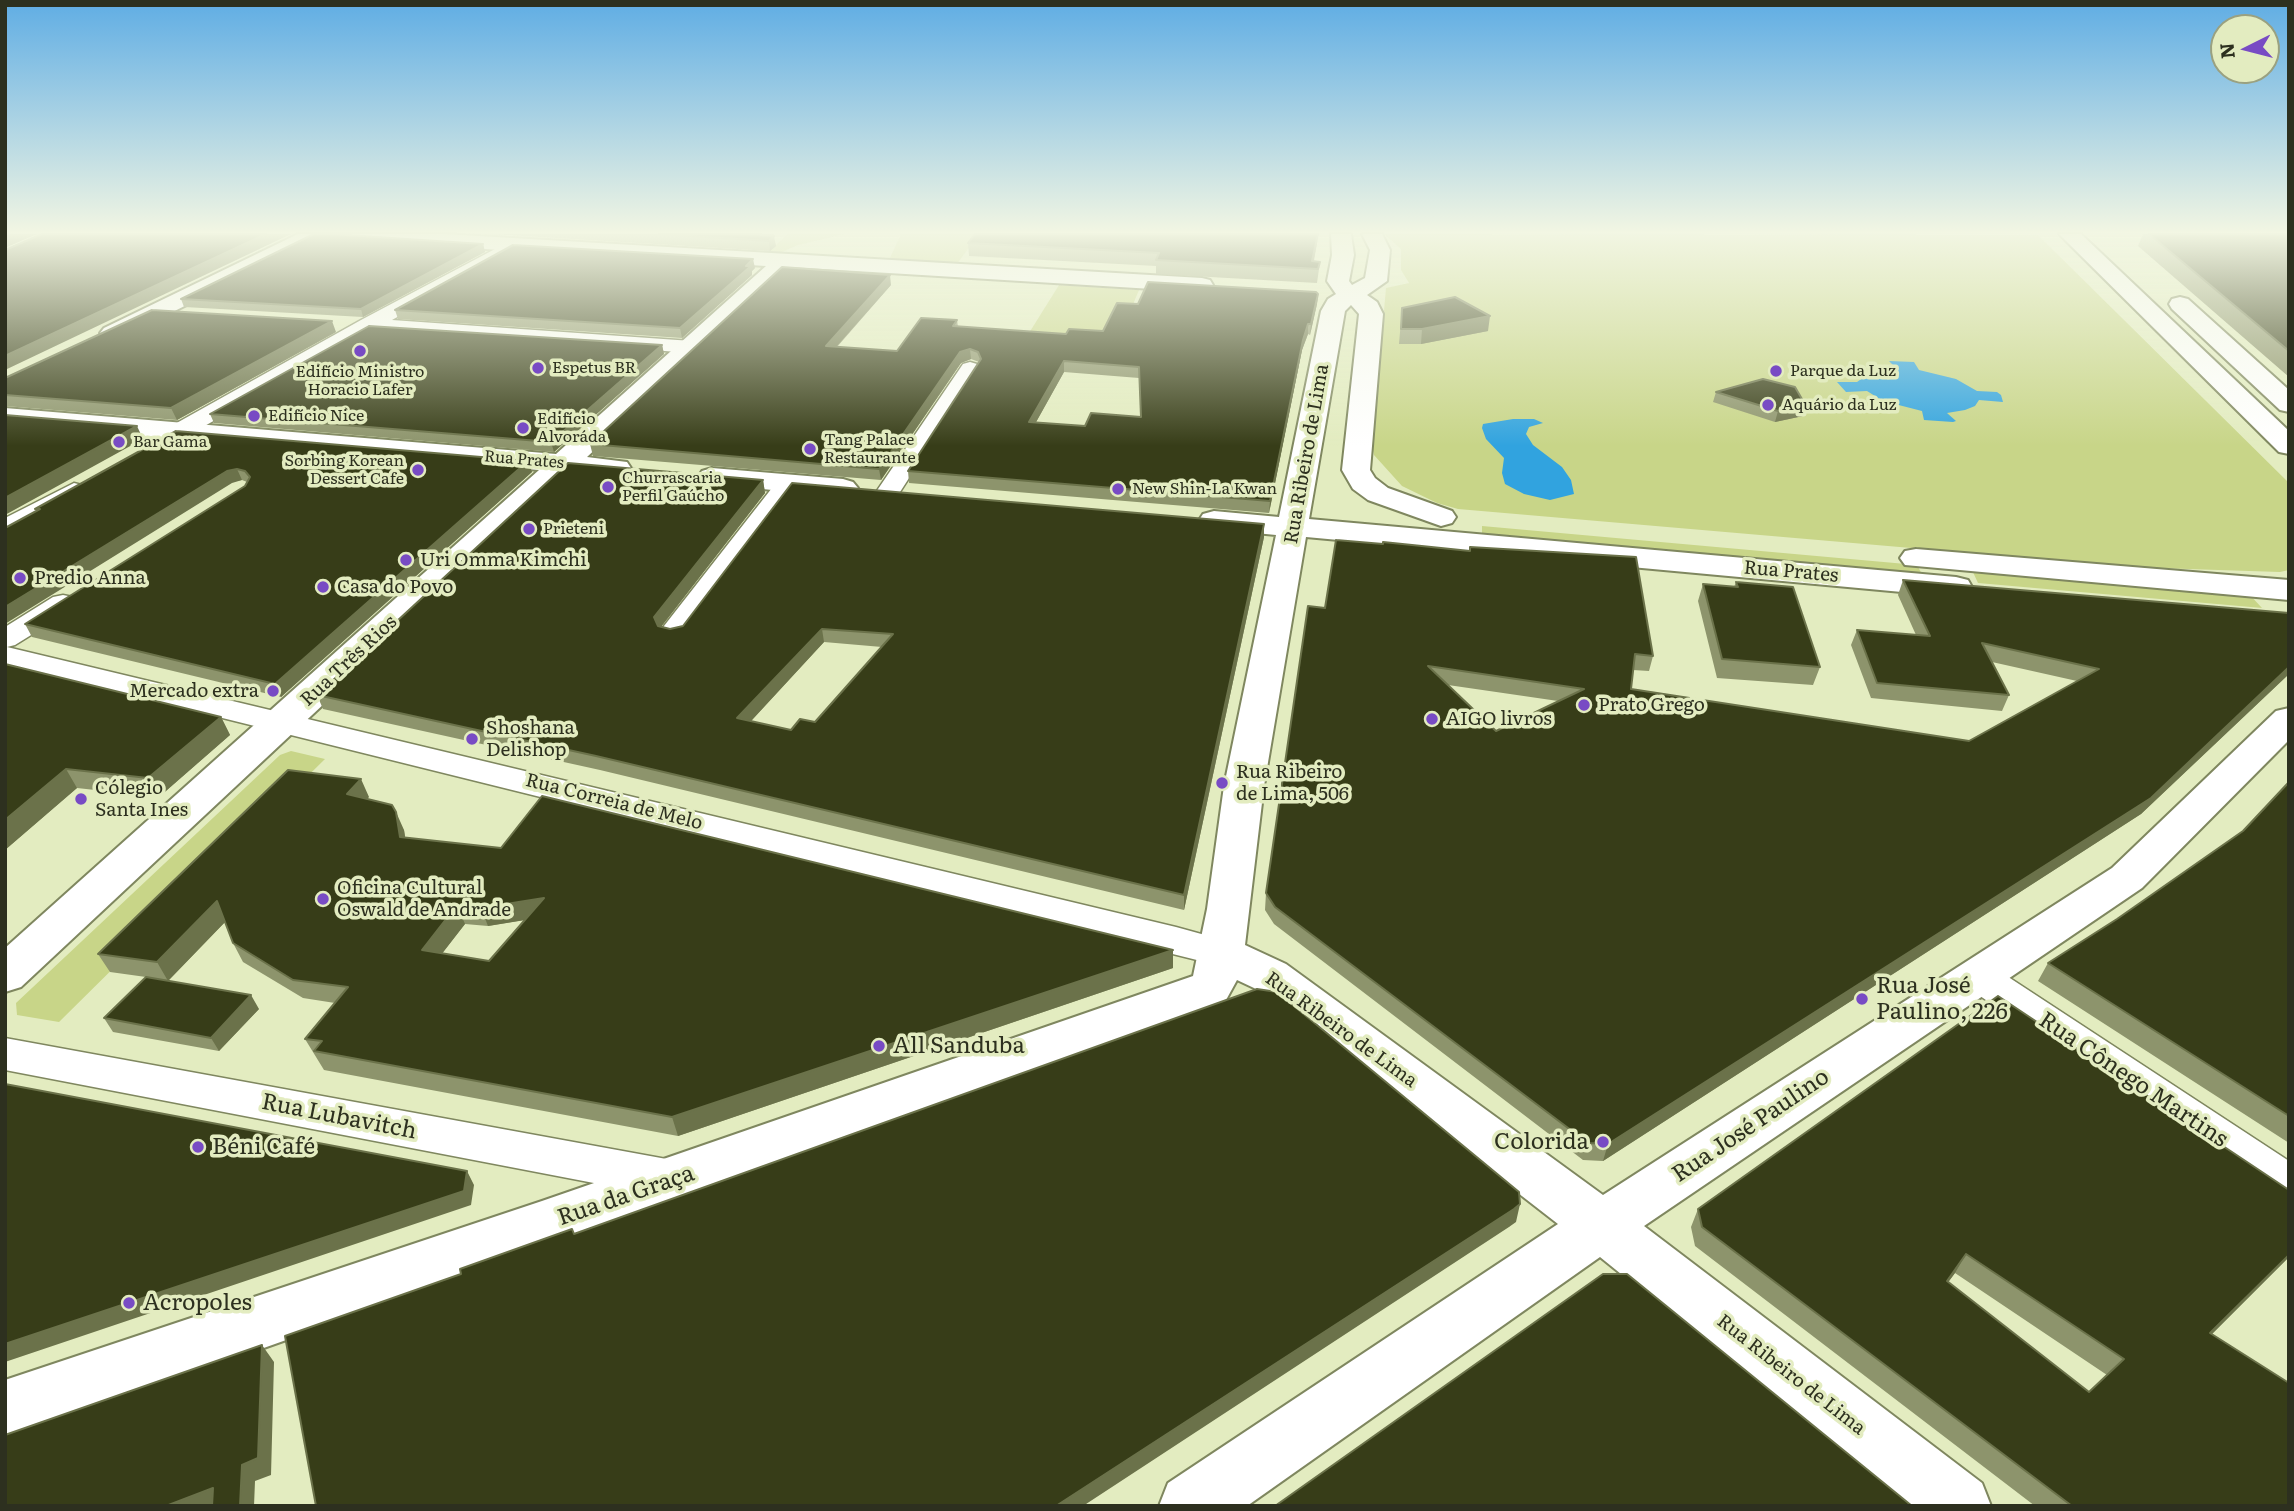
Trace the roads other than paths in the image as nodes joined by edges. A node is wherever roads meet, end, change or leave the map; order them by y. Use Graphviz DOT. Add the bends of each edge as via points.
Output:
graph roads {
  1 [pos="170,305"];
  2 [pos="405,305"];
  3 [pos="736,305"];
  4 [pos="1335,305"];
  5 [pos="1363,305"];
  6 [pos="2143,305"];
  7 [pos="2180,305"];
  8 [pos="155,312"];
  9 [pos="199,314"];
  10 [pos="335,322"];
  11 [pos="370,324"];
  12 [pos="93,341"];
  13 [pos="691,346"];
  14 [pos="970,368"];
  15 [pos="2225,383"];
  16 [pos="2269,385"];
  17 [pos="2289,404"];
  18 [pos="5,416"];
  19 [pos="180,430"];
  20 [pos="2289,446"];
  21 [pos="133,457"];
  22 [pos="564,464"];
  23 [pos="638,470"];
  24 [pos="679,474"];
  25 [pos="87,483"];
  26 [pos="787,484"];
  27 [pos="901,493"];
  28 [pos="1441,517"];
  29 [pos="1184,518"];
  30 [pos="1294,527"];
  31 [pos="5,528"];
  32 [pos="1950,574"];
  33 [pos="88,587"];
  34 [pos="2289,590"];
  35 [pos="2289,617"];
  36 [pos="674,632"];
  37 [pos="5,639"];
  38 [pos="5,655"];
  39 [pos="2289,719"];
  40 [pos="284,721"];
  41 [pos="1221,953"];
  42 [pos="5,975"];
  43 [pos="1977,975"];
  44 [pos="5,1054"];
  45 [pos="673,1180"];
  46 [pos="2289,1184"];
  47 [pos="1600,1226"];
  48 [pos="5,1410"];
  49 [pos="1191,1506"];
  50 [pos="1959,1506"];
  1 -- 8 [label="street"];
  2 -- 11 [label="street"];
  3 -- 13 [label="street, Rua Três Rios"];
  4 -- 30 [label="street, Rua Ribeiro de Lima"];
  5 -- 28 [label="street" via="1371,314 1356,470 1363,483 1378,494"];
  6 -- 15 [label="street"];
  7 -- 16 [label="street"];
  8 -- 9 [label="street"];
  8 -- 12 [label="street"];
  10 -- 11 [label="street"];
  11 -- 13 [label="street"];
  11 -- 19 [label="street"];
  13 -- 22 [label="street, Rua Três Rios"];
  14 -- 27 [label="street"];
  15 -- 16 [label="street"];
  15 -- 20 [label="street"];
  16 -- 17 [label="street"];
  18 -- 19 [label="street, Rua Prates"];
  19 -- 21 [label="street"];
  19 -- 22 [label="street, Rua Prates"];
  22 -- 23 [label="street, Rua Prates"];
  22 -- 40 [label="street, Rua Três Rios"];
  24 -- 26 [label="street"];
  25 -- 31 [label="street"];
  26 -- 27 [label="street"];
  26 -- 36 [label="street"];
  28 -- 30 [label="street, Rua Prates" via="1333,519"];
  28 -- 32 [label="street, Rua Prates"];
  29 -- 30 [label="street, Rua Prates"];
  30 -- 32 [label="street, Rua Prates"];
  30 -- 41 [label="street, Rua Ribeiro de Lima" via="1244,786"];
  32 -- 34 [label="street, Rua Prates"];
  32 -- 35 [label="street, Rua Prates"];
  33 -- 37 [label="street"];
  38 -- 40 [label="street, Rua Correia de Melo"];
  39 -- 43 [label="street, Rua José Paulino" via="2127,878"];
  40 -- 41 [label="street, Rua Correia de Melo"];
  40 -- 42 [label="street, Rua Três Rios"];
  41 -- 45 [label="street, Rua da Graça" via="1213,985 1204,992"];
  41 -- 47 [label="street, Rua Ribeiro de Lima" via="1270,976"];
  43 -- 46 [label="street, Rua Cônego Martins"];
  43 -- 47 [label="street, Rua José Paulino"];
  44 -- 45 [label="street, Rua Lubavitch"];
  45 -- 48 [label="street, Rua da Graça"];
  47 -- 49 [label="street, Rua José Paulino"];
  47 -- 50 [label="street, Rua Ribeiro de Lima"];
}
